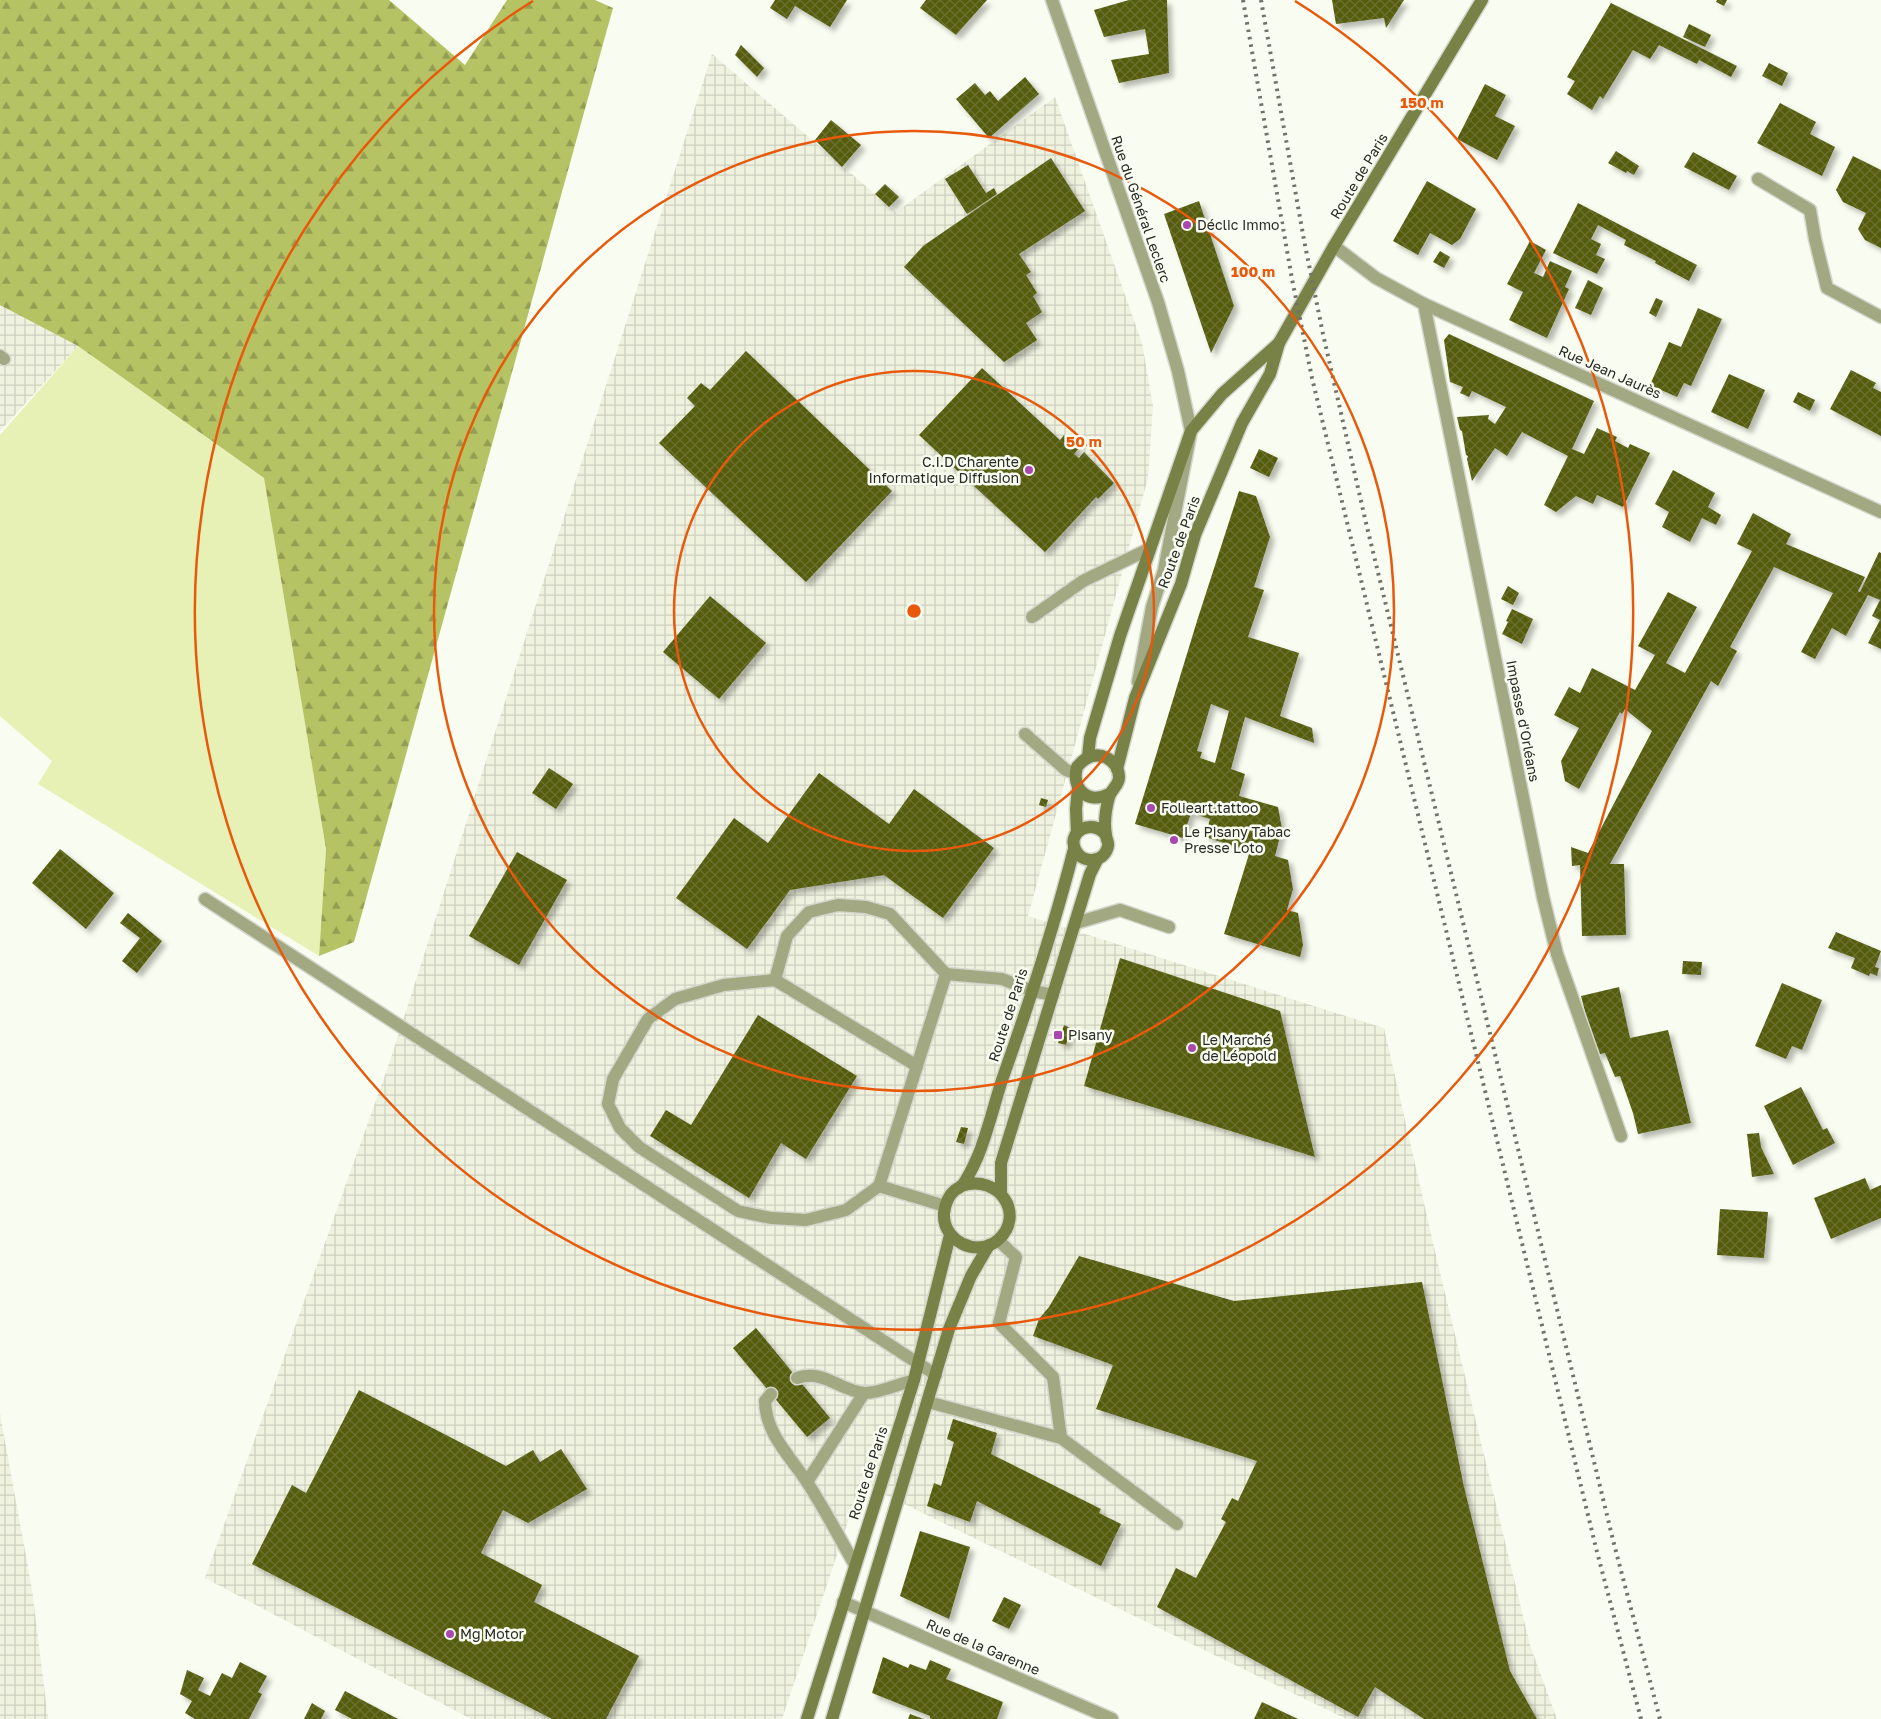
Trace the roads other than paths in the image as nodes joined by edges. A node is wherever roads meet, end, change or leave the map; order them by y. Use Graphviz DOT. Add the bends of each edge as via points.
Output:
graph roads {
  1 [pos="1052,0"];
  2 [pos="1482,0"];
  3 [pos="1758,179"];
  4 [pos="1334,246"];
  5 [pos="1424,304"];
  6 [pos="1881,317"];
  7 [pos="1279,343"];
  8 [pos="1191,430"];
  9 [pos="1881,512"];
  10 [pos="1149,549"];
  11 [pos="1032,616"];
  12 [pos="1135,698"];
  13 [pos="1025,734"];
  14 [pos="1088,757"];
  15 [pos="1117,769"];
  16 [pos="1075,774"];
  17 [pos="1078,788"];
  18 [pos="1109,794"];
  19 [pos="1077,833"];
  20 [pos="1106,835"];
  21 [pos="1074,849"];
  22 [pos="1097,860"];
  23 [pos="205,899"];
  24 [pos="1076,923"];
  25 [pos="1169,926"];
  26 [pos="946,974"];
  27 [pos="775,980"];
  28 [pos="1033,991"];
  29 [pos="1053,995"];
  30 [pos="917,1066"];
  31 [pos="1621,1136"];
  32 [pos="879,1186"];
  33 [pos="961,1186"];
  34 [pos="1001,1193"];
  35 [pos="945,1206"];
  36 [pos="950,1235"];
  37 [pos="993,1242"];
  38 [pos="918,1363"];
  39 [pos="936,1375"];
  40 [pos="797,1378"];
  41 [pos="914,1380"];
  42 [pos="864,1392"];
  43 [pos="771,1394"];
  44 [pos="928,1402"];
  45 [pos="1061,1438"];
  46 [pos="807,1482"];
  47 [pos="1177,1524"];
  48 [pos="855,1565"];
  49 [pos="843,1602"];
  50 [pos="864,1613"];
  51 [pos="807,1719"];
  52 [pos="832,1719"];
  53 [pos="1112,1719"];
  1 -- 8 [label="street, Rue du Général Leclerc" via="1158,302"];
  2 -- 4 [label="main road, Route de Paris"];
  3 -- 6 [label="street" via="1810,210 1827,288"];
  4 -- 5 [label="street, Rue Jean Jaurès" via="1376,278"];
  4 -- 7 [label="main road, Route de Paris"];
  5 -- 9 [label="street, Rue Jean Jaurès"];
  5 -- 31 [label="street, Impasse d'Orléans" via="1543,897 1557,954"];
  7 -- 8 [label="main road, Route de Paris" via="1222,394"];
  7 -- 12 [label="main road, Route de Paris" via="1270,374 1242,423 1195,535 1181,584"];
  8 -- 10 [label="main road, Route de Paris"];
  8 -- 12 [label="street, Route de Paris"];
  10 -- 11 [label="street" via="1083,581"];
  10 -- 14 [label="main road, Route de Paris" via="1090,738"];
  12 -- 15 [label="main road, Route de Paris"];
  13 -- 16 [label="street"];
  14 -- 15 [label="main road" via="1102,756 1114,763"];
  14 -- 16 [label="main road, Route de Paris" via="1077,767"];
  15 -- 18 [label="main road, Route de Paris" via="1118,783"];
  16 -- 17 [label="main road, Route de Paris"];
  17 -- 18 [label="main road" via="1096,798"];
  17 -- 19 [label="main road, Route de Paris"];
  18 -- 20 [label="main road, Route de Paris"];
  19 -- 20 [label="main road" via="1086,826 1092,826"];
  19 -- 21 [label="main road, Route de Paris"];
  20 -- 22 [label="main road, Route de Paris" via="1108,847"];
  21 -- 22 [label="main road" via="1081,857"];
  21 -- 28 [label="main road, Route de Paris"];
  22 -- 24 [label="main road, Route de Paris"];
  23 -- 38 [label="street"];
  24 -- 25 [label="street" via="1120,910"];
  24 -- 29 [label="main road, Route de Paris"];
  26 -- 27 [label="street" via="890,914 866,907 838,905 809,912 787,936"];
  26 -- 28 [label="street" via="1002,978"];
  26 -- 30 [label="street"];
  27 -- 30 [label="street"];
  27 -- 32 [label="street" via="724,985 683,997 648,1019 613,1080 608,1104 620,1128 639,1147 738,1211 771,1218 806,1220 846,1210"];
  28 -- 29 [label="street"];
  28 -- 33 [label="main road, Route de Paris" via="978,1157"];
  29 -- 34 [label="main road, Route de Paris" via="1001,1163"];
  30 -- 32 [label="street"];
  32 -- 35 [label="street"];
  33 -- 34 [label="main road" via="982,1183"];
  33 -- 35 [label="main road, Route de Paris"];
  34 -- 37 [label="main road, Route de Paris" via="1007,1202 1008,1222 1004,1232"];
  35 -- 36 [label="main road, Route de Paris" via="944,1216"];
  36 -- 37 [label="main road" via="968,1247"];
  36 -- 38 [label="main road, Route de Paris"];
  37 -- 39 [label="main road, Route de Paris" via="970,1276"];
  37 -- 45 [label="street" via="1016,1257 999,1323 1053,1377"];
  38 -- 39 [label="street"];
  38 -- 41 [label="main road, Route de Paris"];
  39 -- 44 [label="main road, Route de Paris"];
  40 -- 42 [label="street" via="820,1376"];
  41 -- 42 [label="street"];
  41 -- 48 [label="main road, Route de Paris"];
  42 -- 46 [label="street"];
  43 -- 46 [label="street" via="765,1401 773,1436"];
  44 -- 45 [label="street"];
  44 -- 50 [label="main road, Route de Paris"];
  45 -- 47 [label="street"];
  46 -- 48 [label="street"];
  48 -- 49 [label="main road, Route de Paris"];
  49 -- 50 [label="street, Rue de la Garenne"];
  49 -- 51 [label="main road, Route de Paris"];
  50 -- 52 [label="main road, Route de Paris"];
  50 -- 53 [label="street, Rue de la Garenne"];
}
